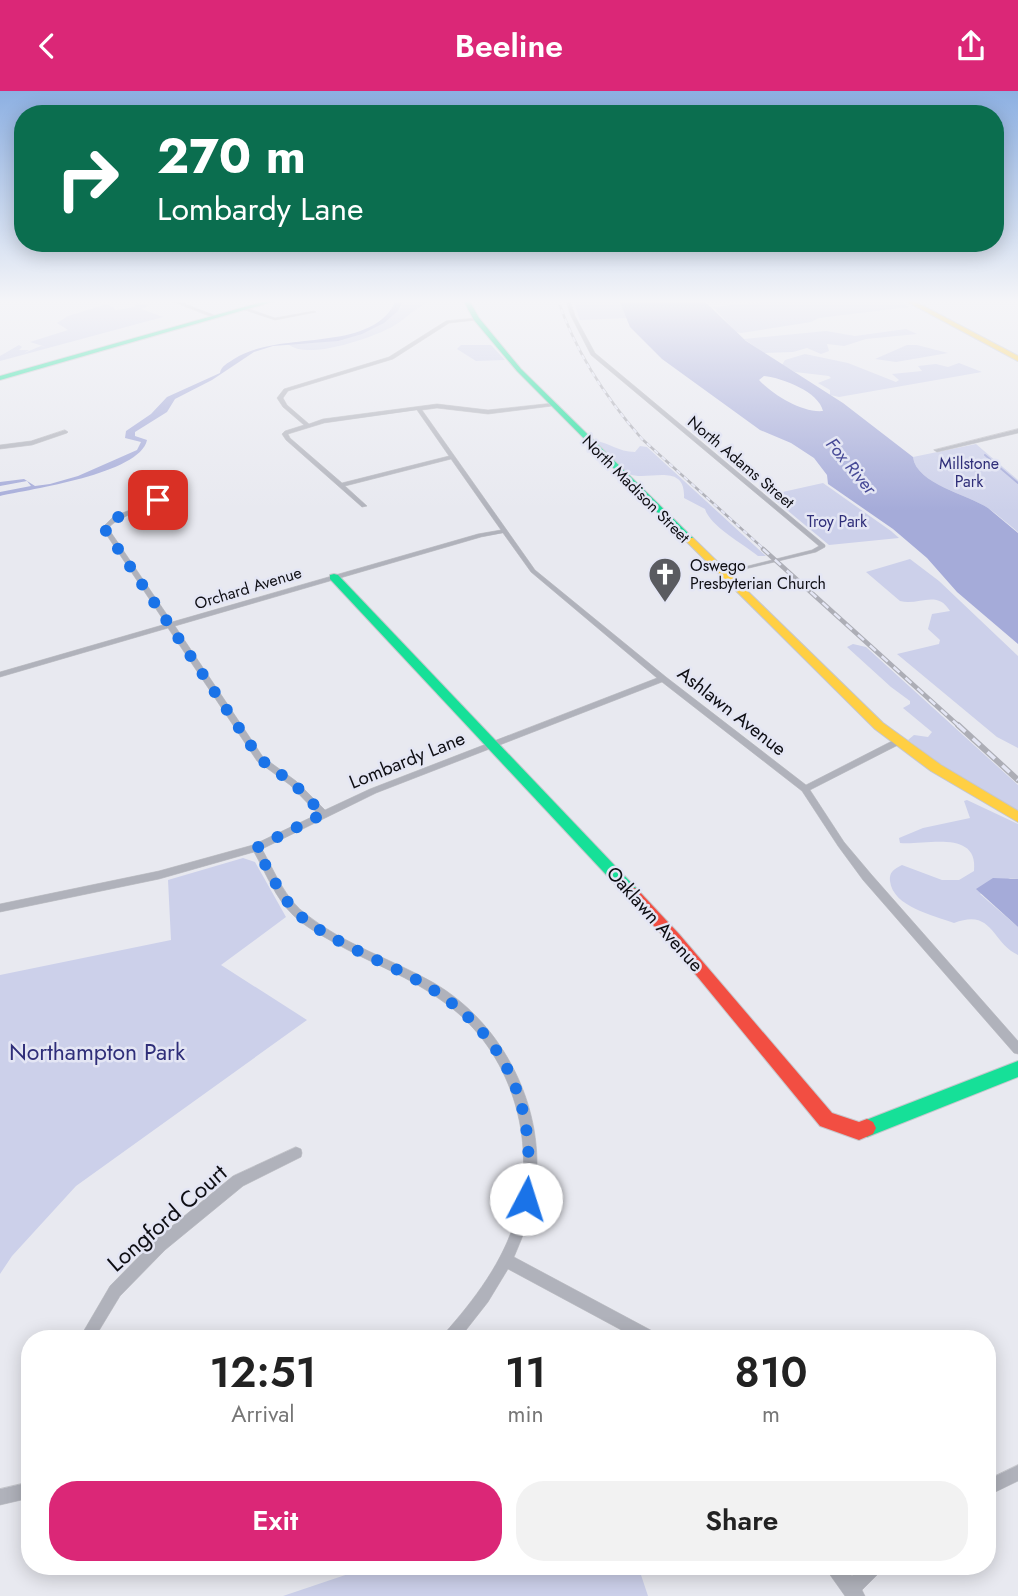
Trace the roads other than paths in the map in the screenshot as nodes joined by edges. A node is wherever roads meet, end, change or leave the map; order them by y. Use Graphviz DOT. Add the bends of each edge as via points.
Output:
graph roads {
  1 [pos="28,370"];
  2 [pos="351,370"];
  3 [pos="519,370"];
  4 [pos="614,370"];
  5 [pos="0,378"];
  6 [pos="552,404"];
  7 [pos="419,409"];
  8 [pos="307,425"];
  9 [pos="1018,431"];
  10 [pos="65,432"];
  11 [pos="0,447"];
  12 [pos="937,450"];
  13 [pos="453,457"];
  14 [pos="341,485"];
  15 [pos="158,500"];
  16 [pos="364,506"];
  17 [pos="504,531"];
  18 [pos="722,574"];
  19 [pos="334,577"];
  20 [pos="171,625"];
  21 [pos="0,675"];
  22 [pos="663,679"];
  23 [pos="897,742"];
  24 [pos="493,744"];
  25 [pos="805,789"];
  26 [pos="323,814"];
  27 [pos="1018,817"];
  28 [pos="256,848"];
  29 [pos="0,908"];
  30 [pos="1018,1049"];
  31 [pos="1018,1069"];
  32 [pos="296,1153"];
  33 [pos="505,1261"];
  34 [pos="92,1330"];
  35 [pos="458,1330"];
  36 [pos="636,1330"];
  37 [pos="1018,1473"];
  38 [pos="996,1484"];
  39 [pos="21,1492"];
  40 [pos="0,1497"];
  41 [pos="841,1575"];
  42 [pos="867,1575"];
  43 [pos="854,1593"];
  1 -- 5 [label="street"];
  2 -- 8 [label="street" via="286,390 280,398"];
  3 -- 6 [label="street, North Madison Street"];
  4 -- 18 [label="street, North Adams Street" via="823,546"];
  6 -- 7 [label="street" via="488,412"];
  6 -- 18 [label="street, North Madison Street"];
  7 -- 8 [label="street"];
  7 -- 13 [label="street, Ashlawn Avenue"];
  8 -- 14 [label="street" via="286,436"];
  9 -- 12 [label="street"];
  10 -- 11 [label="street"];
  13 -- 14 [label="street"];
  13 -- 17 [label="street, Ashlawn Avenue"];
  14 -- 16 [label="street"];
  15 -- 20 [label="street" via="104,528"];
  17 -- 19 [label="street, Orchard Avenue"];
  17 -- 22 [label="street, Ashlawn Avenue" via="548,586"];
  18 -- 23 [label="street, North Madison Street"];
  19 -- 20 [label="street, Orchard Avenue"];
  19 -- 24 [label="street, Oaklawn Avenue"];
  20 -- 21 [label="street, Orchard Avenue"];
  20 -- 26 [label="street" via="260,759 293,783"];
  22 -- 24 [label="street, Lombardy Lane"];
  22 -- 25 [label="street, Ashlawn Avenue"];
  23 -- 25 [label="street"];
  23 -- 27 [label="street, North Madison Street" via="954,782"];
  24 -- 26 [label="street, Lombardy Lane"];
  24 -- 31 [label="street, Oaklawn Avenue" via="674,938 826,1120 859,1131"];
  25 -- 30 [label="street, Ashlawn Avenue" via="867,877"];
  26 -- 28 [label="street, Lombardy Lane"];
  28 -- 29 [label="street, Lombardy Lane" via="159,875"];
  28 -- 33 [label="street" via="302,917 446,997 469,1015 503,1059 519,1092 529,1154 523,1216"];
  32 -- 34 [label="street, Longford Court" via="238,1181 160,1245 116,1291"];
  33 -- 35 [label="street" via="474,1313"];
  33 -- 36 [label="street"];
  37 -- 38 [label="street"];
  39 -- 40 [label="street"];
  41 -- 43 [label="street"];
  42 -- 43 [label="street"];
}
